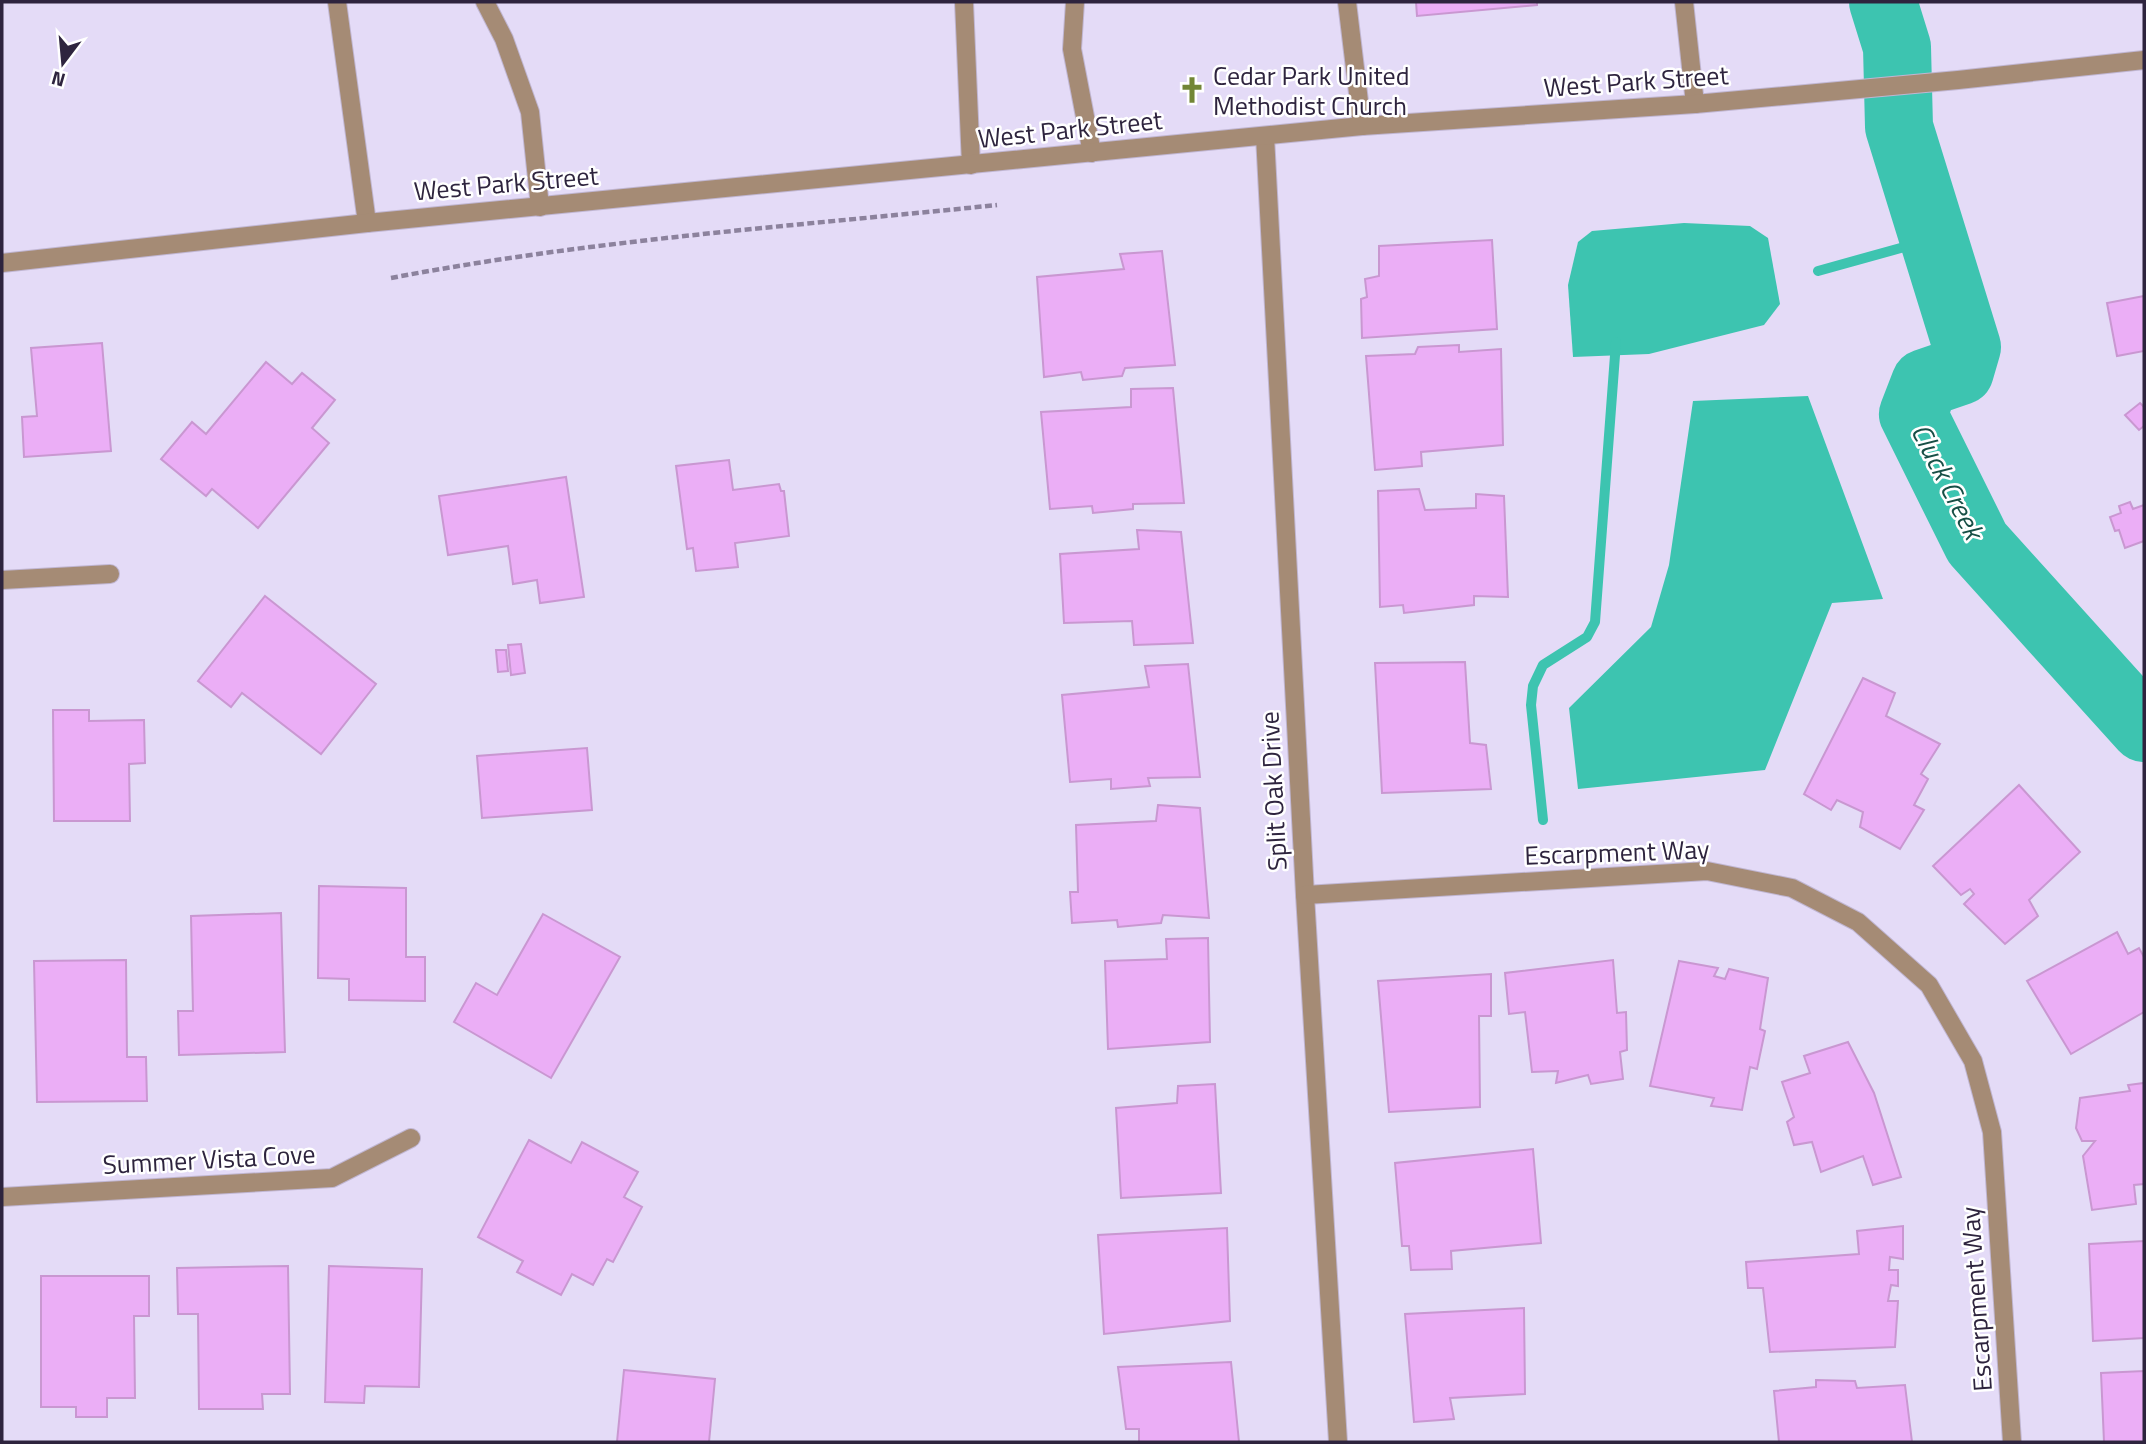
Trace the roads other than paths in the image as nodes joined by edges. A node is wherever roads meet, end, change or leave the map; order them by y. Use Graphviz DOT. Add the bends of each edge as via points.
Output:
graph roads {
  1 [pos="337,2"];
  2 [pos="485,2"];
  3 [pos="964,2"];
  4 [pos="1075,2"];
  5 [pos="1347,2"];
  6 [pos="1684,2"];
  7 [pos="2144,60"];
  8 [pos="1695,104"];
  9 [pos="1362,126"];
  10 [pos="1265,136"];
  11 [pos="1092,153"];
  12 [pos="971,165"];
  13 [pos="540,207"];
  14 [pos="367,223"];
  15 [pos="2,263"];
  16 [pos="110,574"];
  17 [pos="2,580"];
  18 [pos="1305,895"];
  19 [pos="411,1138"];
  20 [pos="2,1197"];
  21 [pos="1338,1442"];
  22 [pos="2012,1442"];
  1 -- 14 [label="street"];
  2 -- 13 [label="street" via="504,39 530,112"];
  3 -- 12 [label="street"];
  4 -- 11 [label="street" via="1072,49"];
  5 -- 9 [label="street"];
  6 -- 8 [label="street"];
  7 -- 8 [label="street, West Park Street"];
  8 -- 9 [label="street, West Park Street"];
  9 -- 10 [label="street, West Park Street"];
  10 -- 11 [label="street, West Park Street"];
  10 -- 18 [label="street, Split Oak Drive"];
  11 -- 12 [label="street, West Park Street"];
  12 -- 13 [label="street, West Park Street"];
  13 -- 14 [label="street, West Park Street"];
  14 -- 15 [label="street, West Park Street"];
  16 -- 17 [label="street"];
  18 -- 21 [label="street, Split Oak Drive"];
  18 -- 22 [label="street, Escarpment Way" via="1707,871 1792,888 1858,922 1929,985 1973,1060 1992,1132"];
  19 -- 20 [label="street, Summer Vista Cove" via="332,1178"];
}
